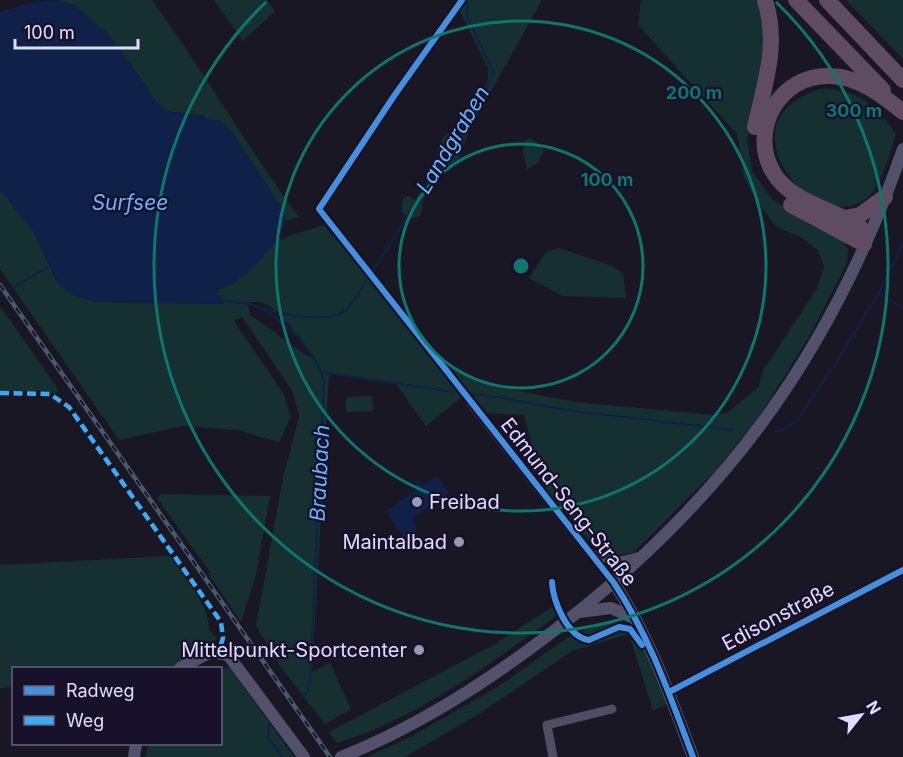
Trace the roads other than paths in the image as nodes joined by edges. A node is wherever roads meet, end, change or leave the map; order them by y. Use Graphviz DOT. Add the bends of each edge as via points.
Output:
graph roads {
  1 [pos="765,0"];
  2 [pos="796,0"];
  3 [pos="827,0"];
  4 [pos="837,7"];
  5 [pos="903,80"];
  6 [pos="903,112"];
  7 [pos="902,152"];
  8 [pos="885,197"];
  9 [pos="845,218"];
  10 [pos="864,244"];
  11 [pos="470,402"];
  12 [pos="591,554"];
  13 [pos="643,556"];
  14 [pos="903,570"];
  15 [pos="614,583"];
  16 [pos="578,612"];
  17 [pos="638,620"];
  18 [pos="184,667"];
  19 [pos="669,692"];
  20 [pos="612,709"];
  21 [pos="346,755"];
  22 [pos="304,757"];
  23 [pos="553,757"];
  24 [pos="693,757"];
  1 -- 10 [label="highway" via="772,48 754,130 758,162 767,182 782,198"];
  2 -- 6 [label="highway"];
  3 -- 4 [label="highway"];
  4 -- 5 [label="highway"];
  6 -- 9 [label="highway" via="866,86 829,75 799,83 774,104 764,135 766,158 772,171 796,196"];
  7 -- 8 [label="main road"];
  8 -- 9 [label="highway" via="860,215"];
  8 -- 10 [label="main road"];
  9 -- 10 [label="highway" via="860,227"];
  10 -- 13 [label="main road" via="814,347 781,399 731,465"];
  11 -- 12 [label="street, Edmund-Seng-Straße"];
  12 -- 13 [label="street, Edmund-Seng-Straße" via="616,562"];
  12 -- 15 [label="street, Edmund-Seng-Straße"];
  13 -- 15 [label="main road"];
  14 -- 19 [label="street, Edisonstraße"];
  15 -- 16 [label="main road"];
  15 -- 17 [label="main road, Edmund-Seng-Straße"];
  16 -- 17 [label="main road" via="611,608"];
  16 -- 21 [label="main road" via="464,694"];
  17 -- 19 [label="main road, Edmund-Seng-Straße"];
  18 -- 22 [label="main road" via="211,652 228,655"];
  19 -- 24 [label="main road, Edmund-Seng-Straße"];
  20 -- 23 [label="street" via="547,725"];
}
